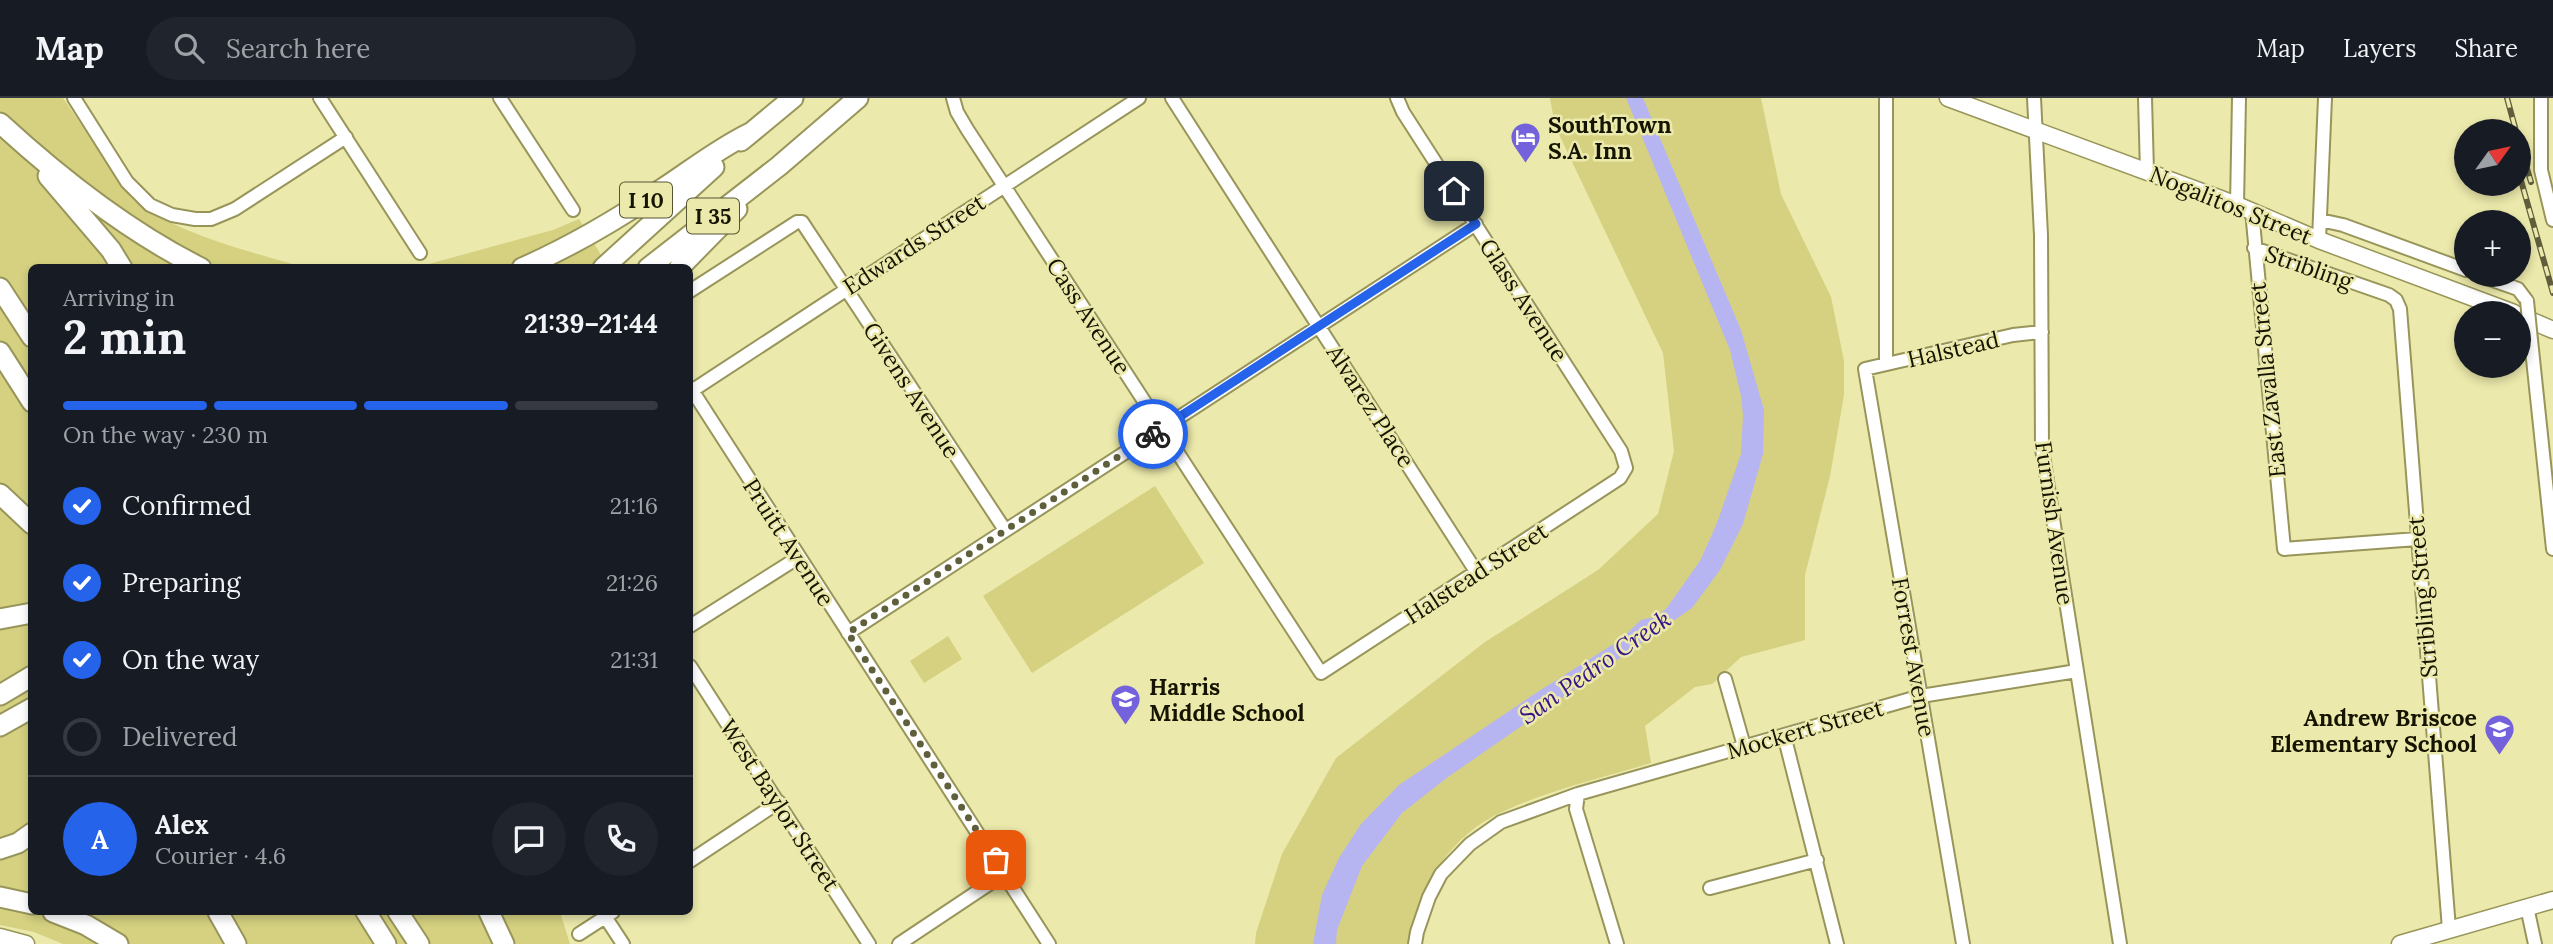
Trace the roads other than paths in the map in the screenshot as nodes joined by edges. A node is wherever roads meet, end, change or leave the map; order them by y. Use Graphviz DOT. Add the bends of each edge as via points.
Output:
graph roads {
  1 [pos="74,98"];
  2 [pos="320,98"];
  3 [pos="500,98"];
  4 [pos="793,98"];
  5 [pos="858,98"];
  6 [pos="953,98"];
  7 [pos="1139,98"];
  8 [pos="1172,98"];
  9 [pos="1397,98"];
  10 [pos="1886,98"];
  11 [pos="1948,98"];
  12 [pos="2034,98"];
  13 [pos="2145,98"];
  14 [pos="2239,98"];
  15 [pos="2325,98"];
  16 [pos="2541,98"];
  17 [pos="5,128"];
  18 [pos="2036,129"];
  19 [pos="750,133"];
  20 [pos="346,137"];
  21 [pos="779,166"];
  22 [pos="2147,171"];
  23 [pos="1004,185"];
  24 [pos="2244,208"];
  25 [pos="573,210"];
  26 [pos="2320,220"];
  27 [pos="2553,220"];
  28 [pos="1476,224"];
  29 [pos="2319,240"];
  30 [pos="2254,248"];
  31 [pos="420,253"];
  32 [pos="120,264"];
  33 [pos="193,264"];
  34 [pos="530,264"];
  35 [pos="608,264"];
  36 [pos="653,264"];
  37 [pos="683,264"];
  38 [pos="2454,266"];
  39 [pos="2512,287"];
  40 [pos="0,288"];
  41 [pos="846,288"];
  42 [pos="693,289"];
  43 [pos="2481,301"];
  44 [pos="2399,306"];
  45 [pos="2531,320"];
  46 [pos="1320,326"];
  47 [pos="2553,330"];
  48 [pos="28,331"];
  49 [pos="2042,332"];
  50 [pos="0,352"];
  51 [pos="1886,364"];
  52 [pos="1865,369"];
  53 [pos="693,388"];
  54 [pos="693,395"];
  55 [pos="28,396"];
  56 [pos="1162,428"];
  57 [pos="1626,468"];
  58 [pos="0,494"];
  59 [pos="28,520"];
  60 [pos="1004,530"];
  61 [pos="2417,538"];
  62 [pos="2553,549"];
  63 [pos="799,556"];
  64 [pos="1477,573"];
  65 [pos="28,614"];
  66 [pos="0,619"];
  67 [pos="693,624"];
  68 [pos="848,633"];
  69 [pos="693,671"];
  70 [pos="2077,671"];
  71 [pos="1321,673"];
  72 [pos="28,678"];
  73 [pos="1725,679"];
  74 [pos="0,695"];
  75 [pos="1921,696"];
  76 [pos="28,710"];
  77 [pos="0,726"];
  78 [pos="1784,735"];
  79 [pos="1744,746"];
  80 [pos="1578,794"];
  81 [pos="779,802"];
  82 [pos="28,836"];
  83 [pos="0,849"];
  84 [pos="693,859"];
  85 [pos="1817,860"];
  86 [pos="1004,874"];
  87 [pos="1710,888"];
  88 [pos="0,897"];
  89 [pos="2553,900"];
  90 [pos="28,903"];
  91 [pos="2527,907"];
  92 [pos="61,915"];
  93 [pos="220,915"];
  94 [pos="368,915"];
  95 [pos="400,915"];
  96 [pos="490,915"];
  97 [pos="497,915"];
  98 [pos="604,915"];
  99 [pos="608,915"];
  100 [pos="2449,929"];
  101 [pos="579,934"];
  102 [pos="0,937"];
  103 [pos="26,944"];
  104 [pos="118,944"];
  105 [pos="236,944"];
  106 [pos="386,944"];
  107 [pos="419,944"];
  108 [pos="505,944"];
  109 [pos="623,944"];
  110 [pos="869,944"];
  111 [pos="899,944"];
  112 [pos="1049,944"];
  113 [pos="1415,944"];
  114 [pos="1617,944"];
  115 [pos="1837,944"];
  116 [pos="1963,944"];
  117 [pos="2120,944"];
  118 [pos="2400,944"];
  119 [pos="2535,944"];
  1 -- 20 [label="street" via="127,182 150,205 172,215 211,219 236,209"];
  2 -- 20 [label="street"];
  3 -- 25 [label="street"];
  4 -- 19 [label="highway, I 10"];
  5 -- 21 [label="highway"];
  6 -- 23 [label="street, Cass Avenue" via="957,112"];
  7 -- 23 [label="street, Edwards Street"];
  8 -- 46 [label="street, Alvarez Place"];
  9 -- 28 [label="street, Glass Avenue"];
  10 -- 51 [label="street"];
  11 -- 18 [label="main road, Nogalitos Street"];
  12 -- 18 [label="street, Furnish Avenue"];
  13 -- 22 [label="street"];
  14 -- 24 [label="street, East Zavalla Street"];
  15 -- 26 [label="street"];
  16 -- 27 [label="street" via="2541,170"];
  17 -- 32 [label="highway"];
  17 -- 33 [label="highway" via="115,218"];
  18 -- 22 [label="main road, Nogalitos Street"];
  18 -- 49 [label="street, Furnish Avenue"];
  19 -- 34 [label="highway, I 10" via="722,146 613,220"];
  19 -- 35 [label="highway, I 35"];
  20 -- 31 [label="street"];
  21 -- 36 [label="highway, I 35"];
  21 -- 37 [label="highway"];
  22 -- 24 [label="main road, Nogalitos Street"];
  23 -- 41 [label="street, Edwards Street"];
  23 -- 56 [label="street, Cass Avenue"];
  24 -- 29 [label="main road, Nogalitos Street"];
  24 -- 30 [label="street, East Zavalla Street"];
  26 -- 29 [label="street"];
  26 -- 38 [label="street, Nogalitos Street"];
  28 -- 46 [label="street"];
  28 -- 57 [label="street, Glass Avenue" via="1621,451"];
  29 -- 43 [label="main road, Nogalitos Street"];
  30 -- 44 [label="street, Stribling" via="2389,295"];
  30 -- 61 [label="street, East Zavalla Street" via="2284,549"];
  39 -- 62 [label="street, bridge" via="2527,301"];
  40 -- 48 [label="highway"];
  41 -- 42 [label="street, Givens Avenue" via="802,222 797,222"];
  41 -- 53 [label="street, Edwards Street"];
  41 -- 60 [label="street, Givens Avenue"];
  44 -- 61 [label="street, Stribling Street"];
  45 -- 47 [label="main road, Nogalitos Street"];
  46 -- 56 [label="street"];
  46 -- 64 [label="street, Alvarez Place"];
  49 -- 51 [label="street, Halstead"];
  49 -- 70 [label="street, Furnish Avenue" via="2042,449"];
  50 -- 55 [label="highway"];
  51 -- 52 [label="street, Halstead"];
  52 -- 75 [label="street, Forrest Avenue"];
  54 -- 63 [label="street, Pruitt Avenue"];
  56 -- 60 [label="street"];
  56 -- 71 [label="street, Cass Avenue"];
  57 -- 64 [label="street, Halstead Street" via="1620,478"];
  58 -- 59 [label="highway"];
  60 -- 68 [label="street"];
  61 -- 100 [label="street, Stribling Street"];
  63 -- 67 [label="street"];
  63 -- 68 [label="street, Pruitt Avenue"];
  64 -- 71 [label="street, Halstead Street"];
  65 -- 66 [label="highway"];
  68 -- 86 [label="street, Pruitt Avenue"];
  69 -- 81 [label="street, West Baylor Street"];
  70 -- 75 [label="street, Mockert Street"];
  70 -- 117 [label="street, Furnish Avenue"];
  72 -- 74 [label="highway"];
  73 -- 79 [label="street"];
  75 -- 78 [label="street, Mockert Street"];
  75 -- 116 [label="street, Forrest Avenue"];
  76 -- 77 [label="highway"];
  78 -- 79 [label="street, Mockert Street"];
  78 -- 85 [label="street"];
  79 -- 80 [label="street, Mockert Street"];
  80 -- 113 [label="street" via="1501,822 1470,844 1441,874"];
  80 -- 114 [label="street" via="1576,809"];
  81 -- 84 [label="street"];
  81 -- 110 [label="street, West Baylor Street"];
  82 -- 83 [label="highway"];
  85 -- 87 [label="street"];
  85 -- 115 [label="street"];
  86 -- 111 [label="street"];
  86 -- 112 [label="street, Pruitt Avenue"];
  88 -- 90 [label="highway"];
  89 -- 91 [label="main road"];
  91 -- 100 [label="main road"];
  91 -- 119 [label="street"];
  92 -- 104 [label="highway"];
  93 -- 105 [label="highway"];
  94 -- 106 [label="highway"];
  95 -- 107 [label="highway"];
  96 -- 108 [label="highway"];
  97 -- 108 [label="highway"];
  98 -- 101 [label="street"];
  99 -- 109 [label="street"];
  100 -- 118 [label="main road"];
  102 -- 103 [label="main road"];
}
